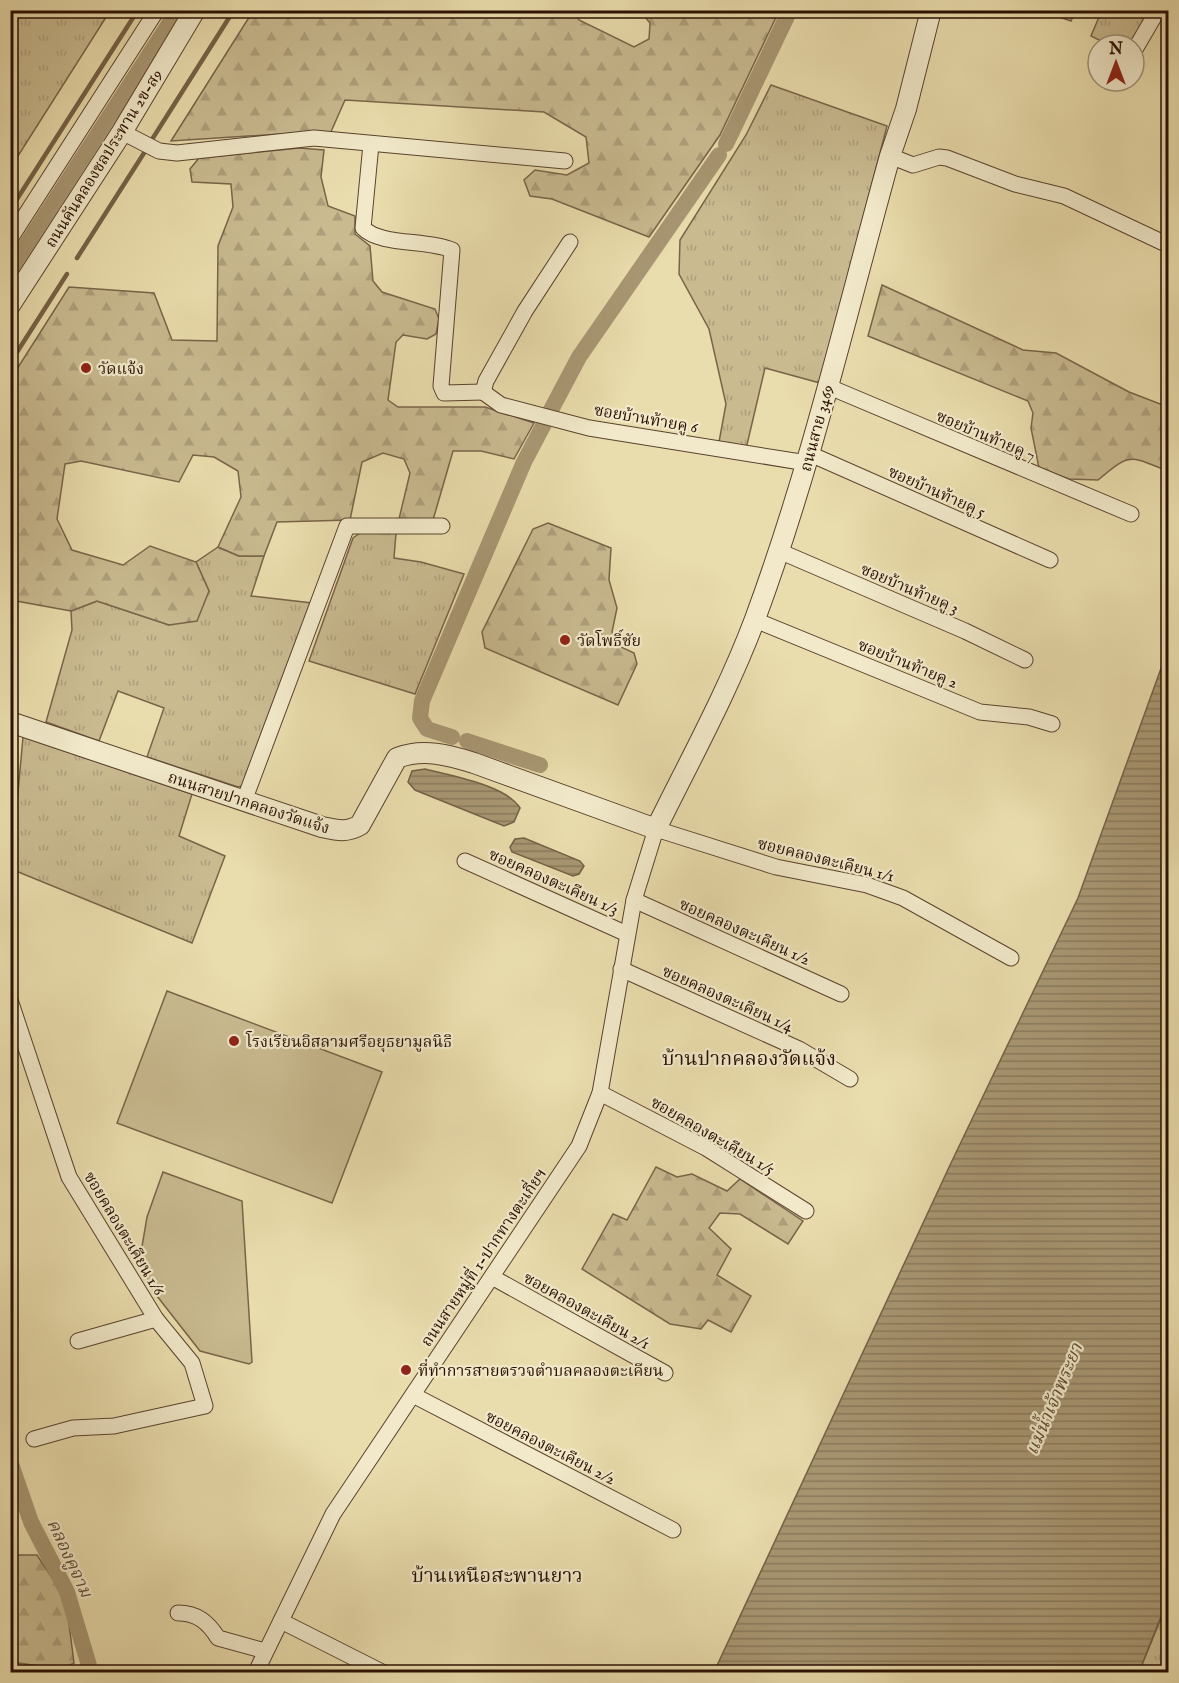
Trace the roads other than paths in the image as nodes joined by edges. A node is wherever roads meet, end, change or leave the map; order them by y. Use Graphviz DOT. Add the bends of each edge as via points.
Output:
graph roads {
  1 [pos="157,10"];
  2 [pos="195,10"];
  3 [pos="931,10"];
  4 [pos="1158,10"];
  5 [pos="1145,33"];
  6 [pos="122,132"];
  7 [pos="371,144"];
  8 [pos="890,156"];
  9 [pos="566,161"];
  10 [pos="10,238"];
  11 [pos="570,242"];
  12 [pos="1168,244"];
  13 [pos="10,305"];
  14 [pos="828,386"];
  15 [pos="483,392"];
  16 [pos="809,459"];
  17 [pos="1131,514"];
  18 [pos="442,526"];
  19 [pos="779,551"];
  20 [pos="1050,560"];
  21 [pos="754,620"];
  22 [pos="1025,660"];
  23 [pos="10,723"];
  24 [pos="1052,724"];
  25 [pos="244,801"];
  26 [pos="656,829"];
  27 [pos="465,861"];
  28 [pos="634,900"];
  29 [pos="627,934"];
  30 [pos="1011,958"];
  31 [pos="621,969"];
  32 [pos="841,994"];
  33 [pos="10,1000"];
  34 [pos="850,1079"];
  35 [pos="600,1093"];
  36 [pos="806,1211"];
  37 [pos="492,1277"];
  38 [pos="156,1319"];
  39 [pos="78,1341"];
  40 [pos="664,1373"];
  41 [pos="413,1395"];
  42 [pos="34,1439"];
  43 [pos="673,1530"];
  44 [pos="178,1613"];
  45 [pos="281,1621"];
  46 [pos="265,1651"];
  47 [pos="256,1672"];
  48 [pos="382,1672"];
  1 -- 10 [label="street"];
  2 -- 6 [label="street, ถนนคันคลองชลประทาน 2ข-ส9"];
  3 -- 8 [label="street, ถนนสาย 3469"];
  4 -- 5 [label="street"];
  6 -- 7 [label="street" via="159,151 177,153 314,138"];
  6 -- 13 [label="street, ถนนคันคลองชลประทาน 2ข-ส9"];
  7 -- 9 [label="street"];
  7 -- 15 [label="street" via="363,228 371,236 439,244 452,250 441,386 444,393 453,395"];
  8 -- 12 [label="street" via="913,165 947,158 1015,184 1064,196"];
  8 -- 14 [label="street, ถนนสาย 3469"];
  11 -- 15 [label="street" via="525,311"];
  14 -- 16 [label="street, ถนนสาย 3469"];
  14 -- 17 [label="street, ซอยบ้านท้ายคู 7"];
  15 -- 16 [label="street, ซอยบ้านท้ายคู 6" via="501,405 589,428"];
  16 -- 19 [label="street, ถนนสาย 3469"];
  16 -- 20 [label="street, ซอยบ้านท้ายคู 5"];
  18 -- 25 [label="street" via="347,526"];
  19 -- 21 [label="street, ถนนสาย 3469"];
  19 -- 22 [label="street, ซอยบ้านท้ายคู 3"];
  21 -- 24 [label="street, ซอยบ้านท้ายคู 2" via="980,712 1029,717"];
  21 -- 26 [label="street, ถนนสาย 3469" via="736,666"];
  23 -- 25 [label="street, ถนนสายปากคลองวัดแจ้ง"];
  25 -- 26 [label="street, ถนนสายปากคลองวัดแจ้ง" via="322,827 352,830 366,816 397,758 423,753 474,763"];
  26 -- 28 [label="street, ถนนสายหมู่ที่ 1-ปากทางตะเกี่ยฯ"];
  26 -- 30 [label="street, ซอยคลองตะเคียน 1/1" via="776,867 867,885 903,898"];
  27 -- 29 [label="street, ซอยคลองตะเคียน 1/3"];
  28 -- 29 [label="street, ถนนสายหมู่ที่ 1-ปากทางตะเกี่ยฯ"];
  28 -- 32 [label="street, ซอยคลองตะเคียน 1/2"];
  29 -- 31 [label="street, ถนนสายหมู่ที่ 1-ปากทางตะเกี่ยฯ"];
  31 -- 34 [label="street, ซอยคลองตะเคียน 1/4" via="799,1049"];
  31 -- 35 [label="street, ถนนสายหมู่ที่ 1-ปากทางตะเกี่ยฯ"];
  33 -- 38 [label="street, ซอยคลองตะเคียน 1/6" via="69,1178"];
  35 -- 36 [label="street, ซอยคลองตะเคียน 1/5" via="706,1148"];
  35 -- 37 [label="street, ถนนสายหมู่ที่ 1-ปากทางตะเกี่ยฯ" via="579,1146"];
  37 -- 40 [label="street, ซอยคลองตะเคียน 2/1"];
  37 -- 41 [label="street, ถนนสายหมู่ที่ 1-ปากทางตะเกี่ยฯ"];
  38 -- 39 [label="street"];
  38 -- 42 [label="street, ซอยคลองตะเคียน 1/6" via="192,1363 205,1406 114,1426 73,1428"];
  41 -- 43 [label="street, ซอยคลองตะเคียน 2/2"];
  41 -- 45 [label="street, ถนนสายหมู่ที่ 1-ปากทางตะเกี่ยฯ" via="325,1528"];
  44 -- 46 [label="street" via="193,1613 211,1626 218,1638"];
  45 -- 46 [label="street, ถนนสายหมู่ที่ 1-ปากทางตะเกี่ยฯ"];
  45 -- 48 [label="street"];
  46 -- 47 [label="street, ถนนสายหมู่ที่ 1-ปากทางตะเกี่ยฯ"];
}
